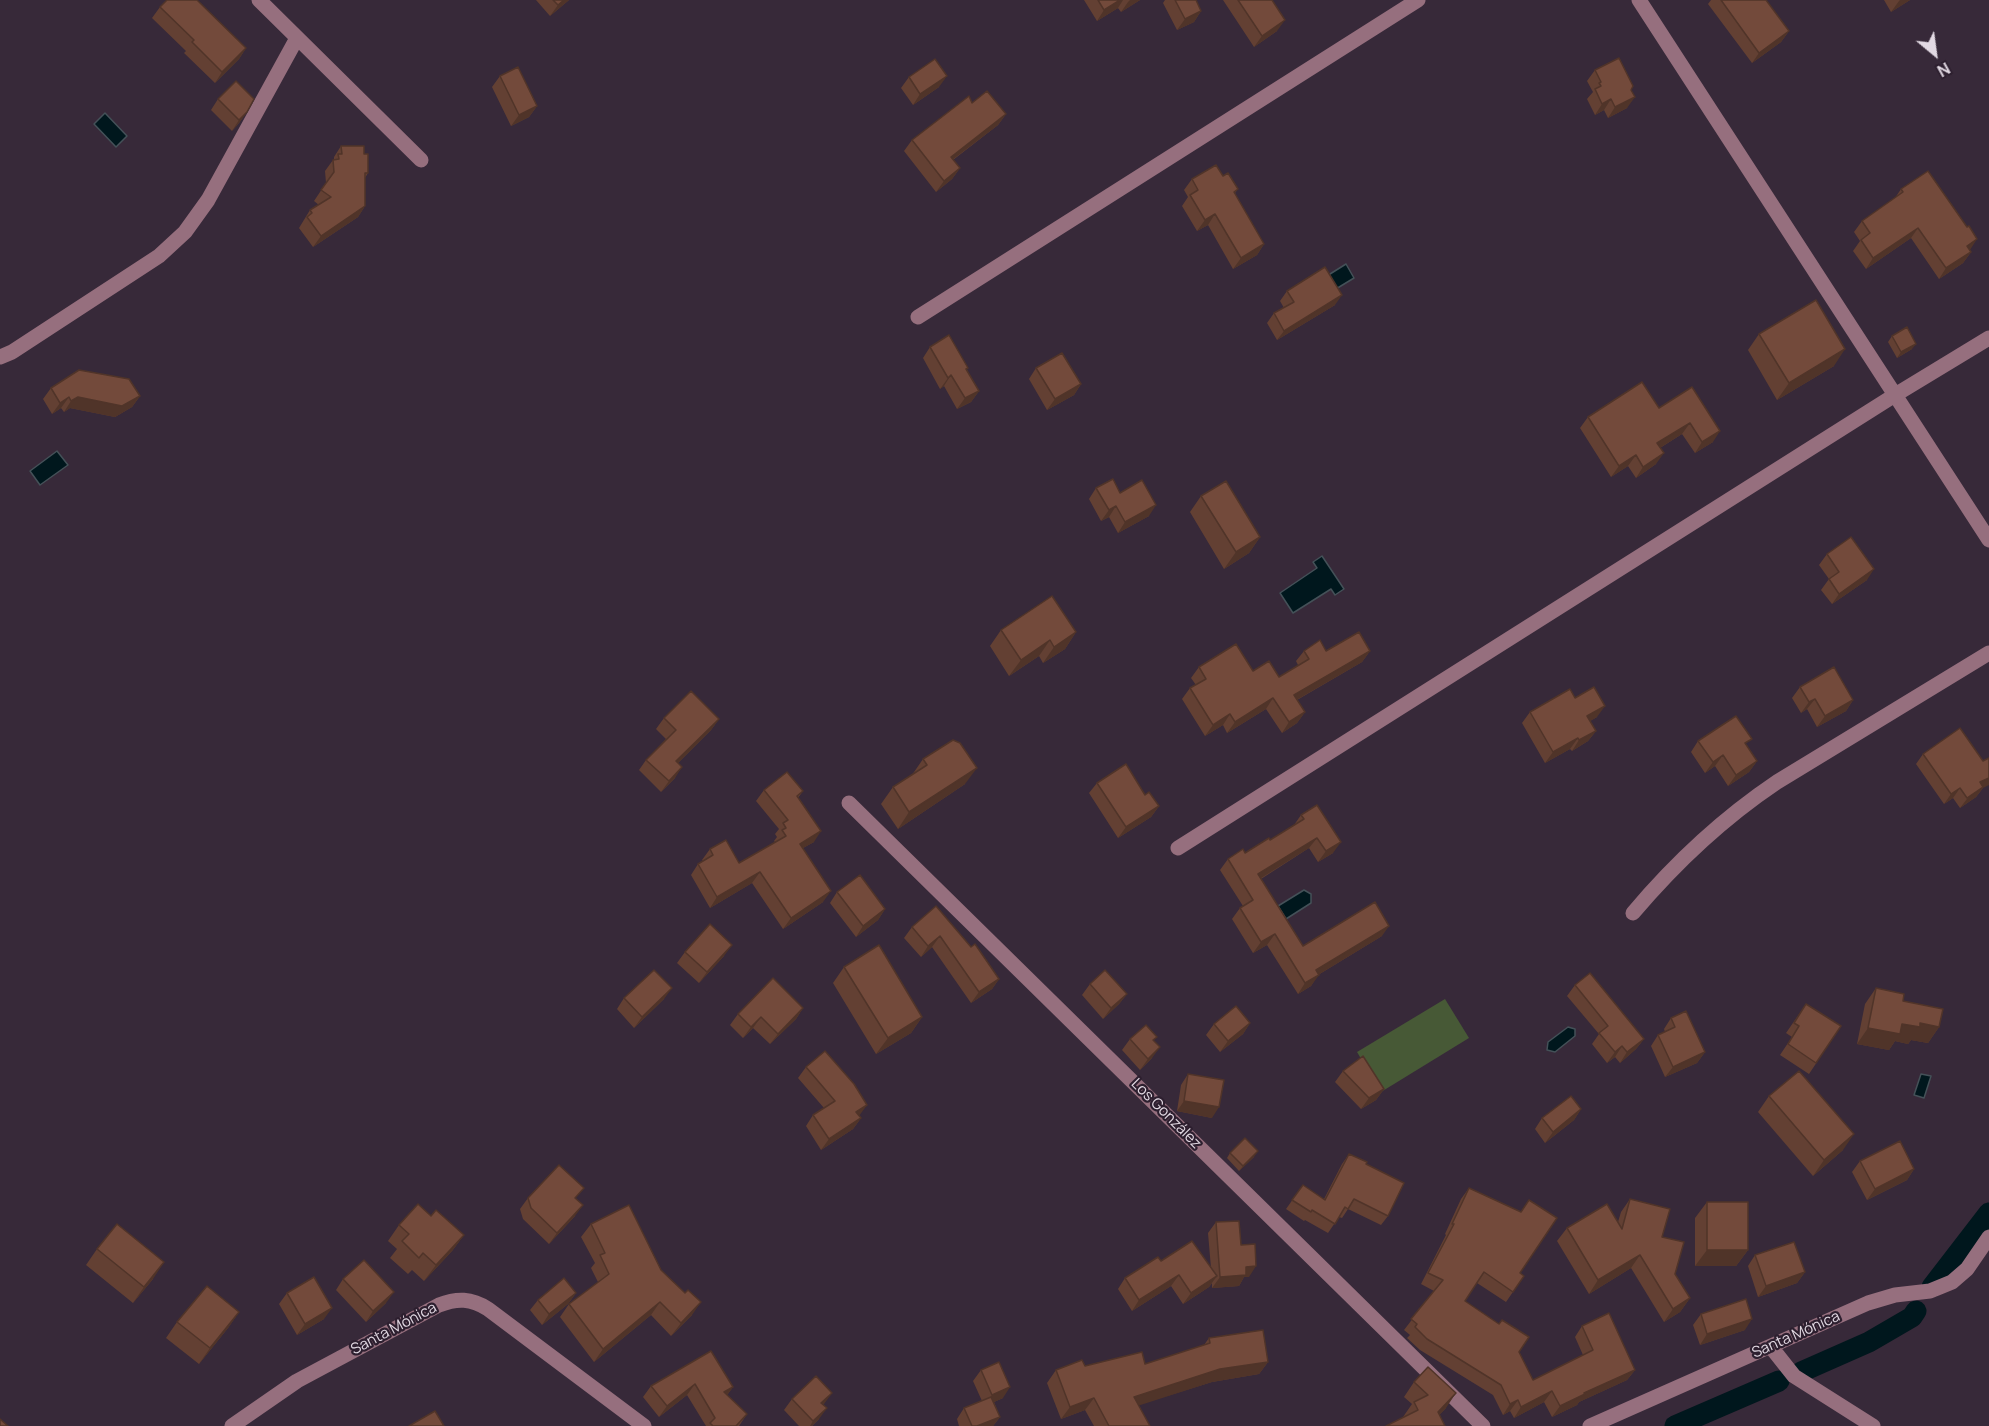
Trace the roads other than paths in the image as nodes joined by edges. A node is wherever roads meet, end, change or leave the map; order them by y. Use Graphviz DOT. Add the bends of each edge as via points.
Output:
graph roads {
  1 [pos="259,0"];
  2 [pos="1418,0"];
  3 [pos="1639,0"];
  4 [pos="297,38"];
  5 [pos="421,160"];
  6 [pos="918,317"];
  7 [pos="1989,338"];
  8 [pos="0,357"];
  9 [pos="1895,395"];
  10 [pos="1989,540"];
  11 [pos="1989,653"];
  12 [pos="849,803"];
  13 [pos="1178,848"];
  14 [pos="1633,913"];
  15 [pos="1989,1237"];
  16 [pos="1771,1347"];
  17 [pos="232,1426"];
  18 [pos="644,1426"];
  19 [pos="1483,1426"];
  20 [pos="1590,1426"];
  21 [pos="1873,1426"];
  1 -- 4 [label="street"];
  2 -- 6 [label="street"];
  3 -- 9 [label="street"];
  4 -- 5 [label="street"];
  4 -- 8 [label="street" via="208,200 185,232 159,256"];
  7 -- 9 [label="street"];
  9 -- 10 [label="street"];
  9 -- 13 [label="street"];
  11 -- 14 [label="street" via="1749,801 1691,850"];
  12 -- 19 [label="street, Los González"];
  15 -- 16 [label="street, Santa Mónica" via="1967,1269 1952,1282 1868,1303"];
  16 -- 20 [label="street, Santa Mónica"];
  16 -- 21 [label="street" via="1794,1376"];
  17 -- 18 [label="street, Santa Mónica" via="297,1381 439,1305 457,1300 474,1301 488,1309"];
}
